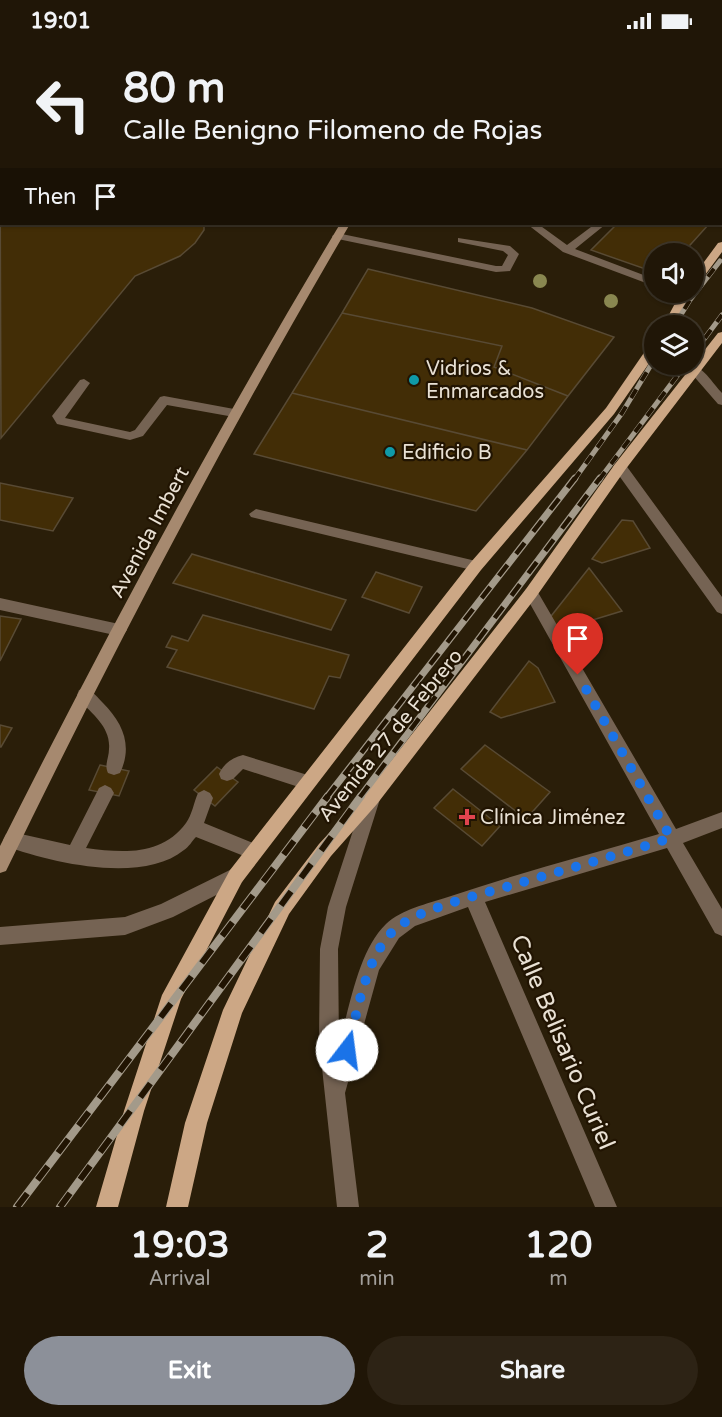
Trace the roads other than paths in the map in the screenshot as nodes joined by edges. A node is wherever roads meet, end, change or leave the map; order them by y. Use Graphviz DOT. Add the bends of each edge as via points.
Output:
graph roads {
  1 [pos="533,225"];
  2 [pos="600,225"];
  3 [pos="341,230"];
  4 [pos="462,240"];
  5 [pos="722,244"];
  6 [pos="567,250"];
  7 [pos="704,269"];
  8 [pos="644,279"];
  9 [pos="722,335"];
  10 [pos="704,359"];
  11 [pos="644,364"];
  12 [pos="692,375"];
  13 [pos="700,375"];
  14 [pos="84,384"];
  15 [pos="722,401"];
  16 [pos="234,413"];
  17 [pos="620,467"];
  18 [pos="256,514"];
  19 [pos="476,566"];
  20 [pos="531,593"];
  21 [pos="0,604"];
  22 [pos="722,608"];
  23 [pos="119,630"];
  24 [pos="85,695"];
  25 [pos="114,768"];
  26 [pos="226,774"];
  27 [pos="308,782"];
  28 [pos="105,794"];
  29 [pos="204,798"];
  30 [pos="371,799"];
  31 [pos="722,820"];
  32 [pos="193,827"];
  33 [pos="671,838"];
  34 [pos="12,840"];
  35 [pos="255,852"];
  36 [pos="74,855"];
  37 [pos="0,865"];
  38 [pos="236,876"];
  39 [pos="473,897"];
  40 [pos="722,927"];
  41 [pos="0,936"];
  42 [pos="336,1091"];
  43 [pos="107,1207"];
  44 [pos="177,1207"];
  45 [pos="348,1207"];
  46 [pos="606,1207"];
  1 -- 6 [label="street"];
  2 -- 6 [label="street"];
  3 -- 4 [label="street" via="496,269 506,268 514,254 506,248"];
  3 -- 16 [label="main road, Avenida Imbert"];
  5 -- 7 [label="main road"];
  6 -- 8 [label="street"];
  9 -- 10 [label="main road, Avenida 27 de Febrero"];
  11 -- 19 [label="main road, Avenida 27 de Febrero" via="610,411"];
  12 -- 17 [label="main road, Avenida 27 de Febrero"];
  13 -- 15 [label="street"];
  14 -- 16 [label="street" via="58,416 61,421 130,436 139,433 165,400"];
  16 -- 23 [label="main road, Avenida Imbert"];
  17 -- 20 [label="main road, Avenida 27 de Febrero"];
  17 -- 22 [label="street"];
  18 -- 19 [label="street"];
  19 -- 27 [label="main road, Avenida 27 de Febrero"];
  20 -- 30 [label="main road, Avenida 27 de Febrero"];
  20 -- 33 [label="street"];
  21 -- 23 [label="street"];
  23 -- 24 [label="main road, Avenida Imbert"];
  24 -- 25 [label="street" via="114,726 119,738"];
  24 -- 34 [label="main road, Avenida Imbert"];
  26 -- 27 [label="street" via="243,762"];
  27 -- 35 [label="main road, Avenida 27 de Febrero"];
  28 -- 36 [label="street"];
  29 -- 32 [label="street"];
  30 -- 42 [label="street" via="332,927 329,1040"];
  30 -- 44 [label="main road, Avenida 27 de Febrero" via="325,850 282,908 233,1010 196,1123"];
  31 -- 33 [label="street"];
  32 -- 35 [label="street"];
  32 -- 36 [label="street" via="166,853 146,858 120,861"];
  33 -- 39 [label="street"];
  33 -- 40 [label="street"];
  34 -- 36 [label="street"];
  34 -- 37 [label="main road, Avenida Imbert"];
  35 -- 38 [label="main road, Avenida 27 de Febrero"];
  38 -- 41 [label="street" via="166,911 125,926"];
  38 -- 43 [label="main road, Avenida 27 de Febrero" via="172,995"];
  39 -- 42 [label="street" via="410,919 392,932 378,951"];
  39 -- 46 [label="street, Calle Belisario Curiel"];
  42 -- 45 [label="street"];
}
